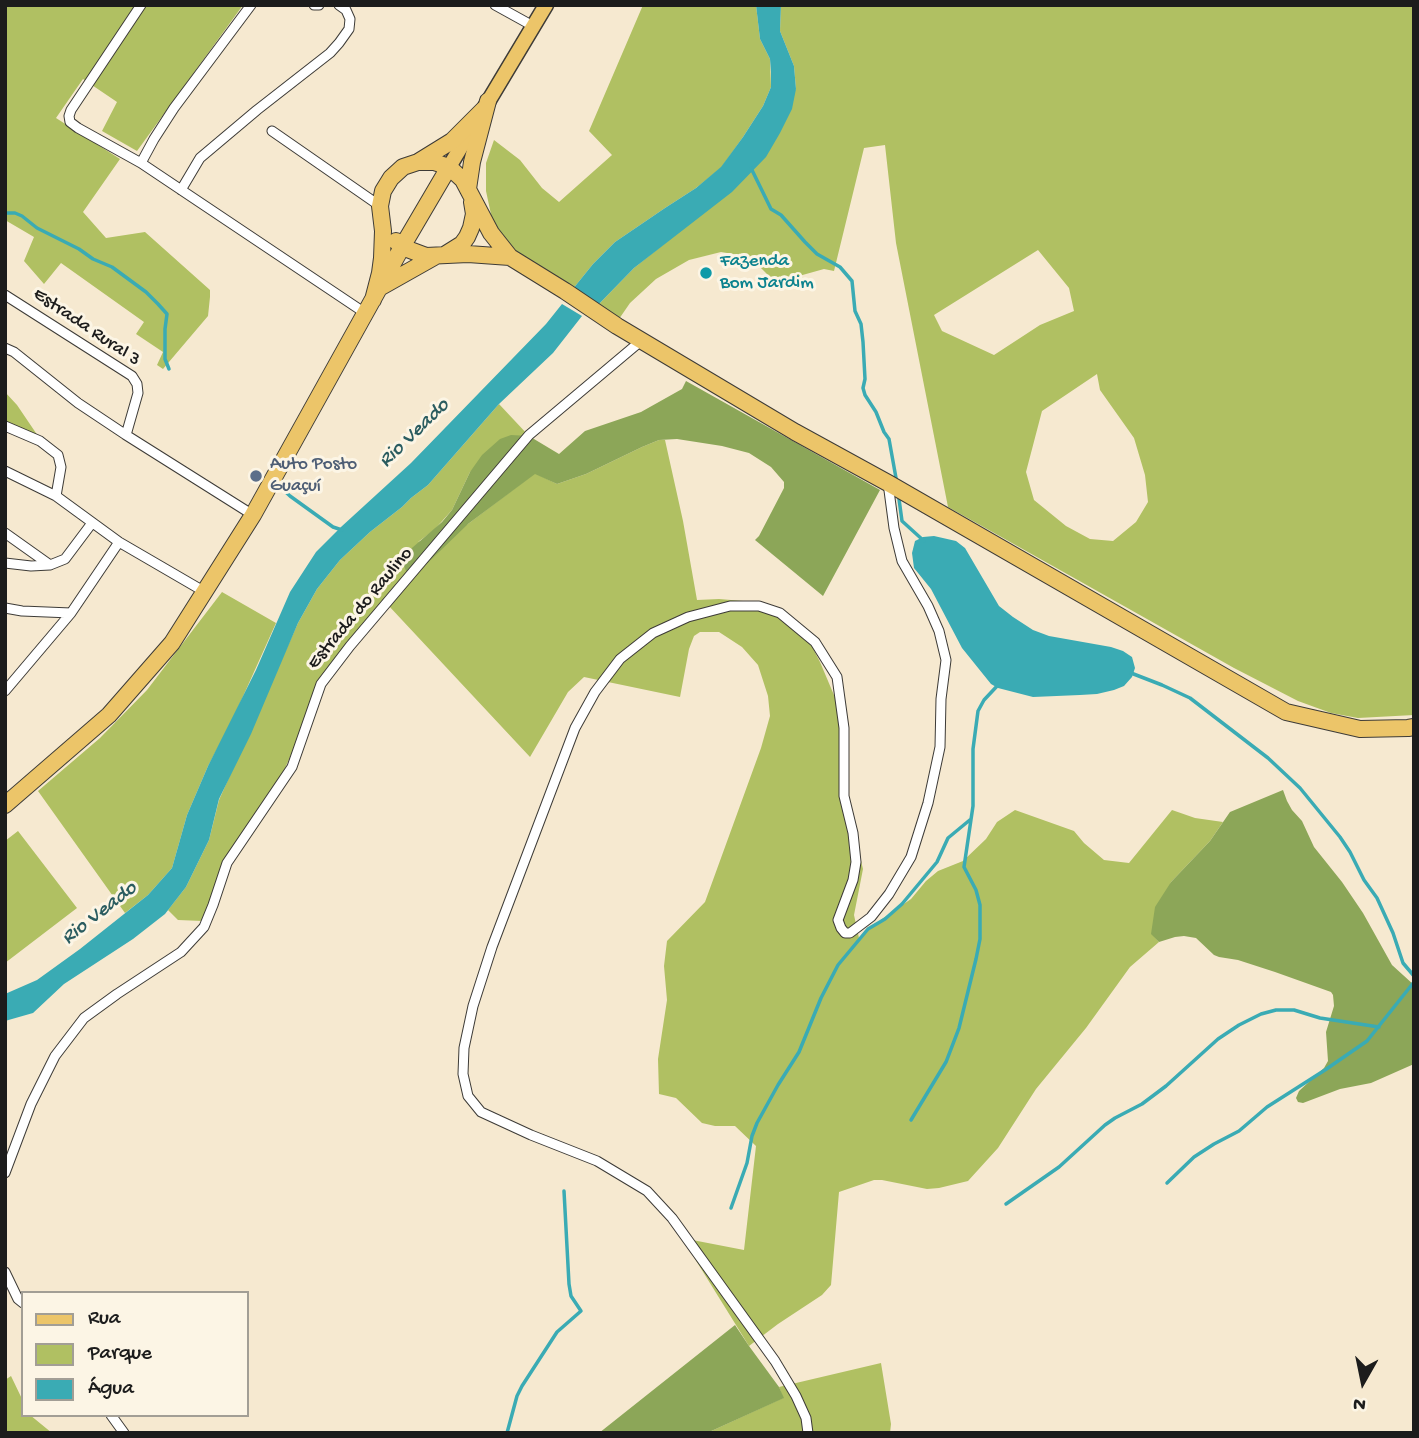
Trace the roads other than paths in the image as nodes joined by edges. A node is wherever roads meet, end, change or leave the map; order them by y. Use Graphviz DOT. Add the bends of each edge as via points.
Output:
graph roads {
  1 [pos="141,5"];
  2 [pos="251,5"];
  3 [pos="314,5"];
  4 [pos="319,5"];
  5 [pos="339,5"];
  6 [pos="495,5"];
  7 [pos="546,5"];
  8 [pos="533,26"];
  9 [pos="486,105"];
  10 [pos="272,131"];
  11 [pos="418,162"];
  12 [pos="141,163"];
  13 [pos="449,167"];
  14 [pos="181,190"];
  15 [pos="469,192"];
  16 [pos="380,209"];
  17 [pos="402,247"];
  18 [pos="441,255"];
  19 [pos="509,257"];
  20 [pos="5,295"];
  21 [pos="373,300"];
  22 [pos="642,340"];
  23 [pos="5,348"];
  24 [pos="5,426"];
  25 [pos="127,435"];
  26 [pos="5,471"];
  27 [pos="888,483"];
  28 [pos="56,496"];
  29 [pos="253,515"];
  30 [pos="92,523"];
  31 [pos="5,533"];
  32 [pos="119,542"];
  33 [pos="5,563"];
  34 [pos="50,565"];
  35 [pos="205,592"];
  36 [pos="5,608"];
  37 [pos="71,613"];
  38 [pos="5,676"];
  39 [pos="14,682"];
  40 [pos="5,691"];
  41 [pos="1414,727"];
  42 [pos="5,805"];
  43 [pos="5,1172"];
  44 [pos="5,1272"];
  45 [pos="21,1301"];
  46 [pos="112,1417"];
  47 [pos="124,1433"];
  48 [pos="808,1433"];
  1 -- 12 [label="street" via="69,116 78,128"];
  2 -- 12 [label="street" via="174,108"];
  3 -- 4 [label="street"];
  5 -- 14 [label="street" via="346,10 349,29 339,43 200,158"];
  6 -- 8 [label="street"];
  7 -- 8 [label="main road"];
  8 -- 9 [label="main road"];
  9 -- 11 [label="highway" via="453,141"];
  9 -- 13 [label="main road"];
  9 -- 15 [label="highway"];
  10 -- 16 [label="street"];
  11 -- 13 [label="highway"];
  11 -- 16 [label="highway" via="391,178"];
  12 -- 14 [label="street"];
  13 -- 15 [label="highway"];
  13 -- 17 [label="highway"];
  14 -- 21 [label="street"];
  15 -- 18 [label="highway" via="474,214 471,228 462,244"];
  15 -- 19 [label="highway"];
  16 -- 17 [label="highway" via="387,229"];
  16 -- 21 [label="highway" via="382,258"];
  17 -- 18 [label="highway" via="426,256"];
  17 -- 21 [label="highway"];
  18 -- 19 [label="highway"];
  18 -- 21 [label="highway"];
  19 -- 22 [label="highway"];
  20 -- 25 [label="street, Estrada Rural 3" via="132,376 138,393"];
  21 -- 29 [label="highway"];
  22 -- 27 [label="highway"];
  22 -- 43 [label="street, Estrada do Raulino" via="529,435 350,646 321,684 292,767 227,863 204,927 181,952 85,1018 55,1056"];
  23 -- 25 [label="street"];
  24 -- 28 [label="street" via="40,441 58,455 61,467"];
  25 -- 29 [label="street"];
  26 -- 28 [label="street"];
  27 -- 41 [label="highway" via="1286,712 1360,729"];
  27 -- 48 [label="street" via="902,561 934,619 946,660 940,747 928,803 911,857 890,894 850,933 841,928 838,920 856,862 844,796 844,728 837,677 815,642 780,613 759,606 730,606 688,617 653,633 620,659 575,728 492,947 464,1048 468,1096 481,1112 597,1161 648,1191 775,1361 796,1396"];
  28 -- 30 [label="street"];
  29 -- 35 [label="highway"];
  30 -- 32 [label="street"];
  30 -- 34 [label="street" via="65,559"];
  31 -- 34 [label="street"];
  32 -- 35 [label="street"];
  32 -- 37 [label="street"];
  33 -- 34 [label="street"];
  35 -- 42 [label="highway" via="172,643 109,715"];
  36 -- 37 [label="street"];
  37 -- 39 [label="street"];
  38 -- 39 [label="street"];
  39 -- 40 [label="street"];
  44 -- 45 [label="street"];
  46 -- 47 [label="street"];
}
